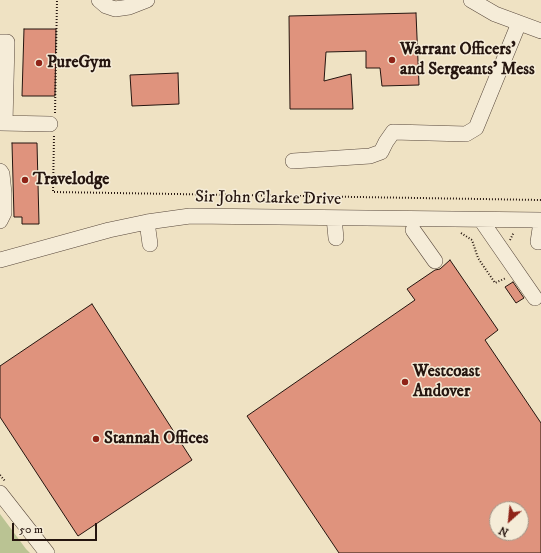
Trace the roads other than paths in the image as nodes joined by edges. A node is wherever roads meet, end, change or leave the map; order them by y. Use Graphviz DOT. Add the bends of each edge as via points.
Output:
graph roads {
  1 [pos="99,0"];
  2 [pos="147,0"];
  3 [pos="471,0"];
  4 [pos="519,23"];
  5 [pos="541,31"];
  6 [pos="0,42"];
  7 [pos="3,102"];
  8 [pos="2,123"];
  9 [pos="53,126"];
  10 [pos="293,161"];
  11 [pos="0,171"];
  12 [pos="2,193"];
  13 [pos="334,218"];
  14 [pos="481,220"];
  15 [pos="0,221"];
  16 [pos="541,221"];
  17 [pos="147,222"];
  18 [pos="413,230"];
  19 [pos="336,238"];
  20 [pos="538,242"];
  21 [pos="150,244"];
  22 [pos="0,260"];
  23 [pos="434,261"];
  24 [pos="535,298"];
  25 [pos="0,493"];
  26 [pos="47,553"];
  1 -- 2 [label="street" via="115,9 129,8"];
  3 -- 4 [label="street" via="495,14"];
  4 -- 5 [label="street"];
  4 -- 10 [label="street" via="476,128 466,134 393,132 381,152 370,156"];
  6 -- 7 [label="street" via="7,42"];
  7 -- 8 [label="street"];
  8 -- 9 [label="street"];
  11 -- 12 [label="street"];
  12 -- 15 [label="street" via="4,213"];
  13 -- 14 [label="street, Sir John Clarke Drive"];
  13 -- 17 [label="street, Sir John Clarke Drive" via="190,216"];
  13 -- 19 [label="street"];
  14 -- 16 [label="street, Sir John Clarke Drive"];
  14 -- 24 [label="street"];
  16 -- 20 [label="street"];
  17 -- 21 [label="street"];
  17 -- 22 [label="street, Sir John Clarke Drive"];
  18 -- 23 [label="street"];
  25 -- 26 [label="street"];
}
